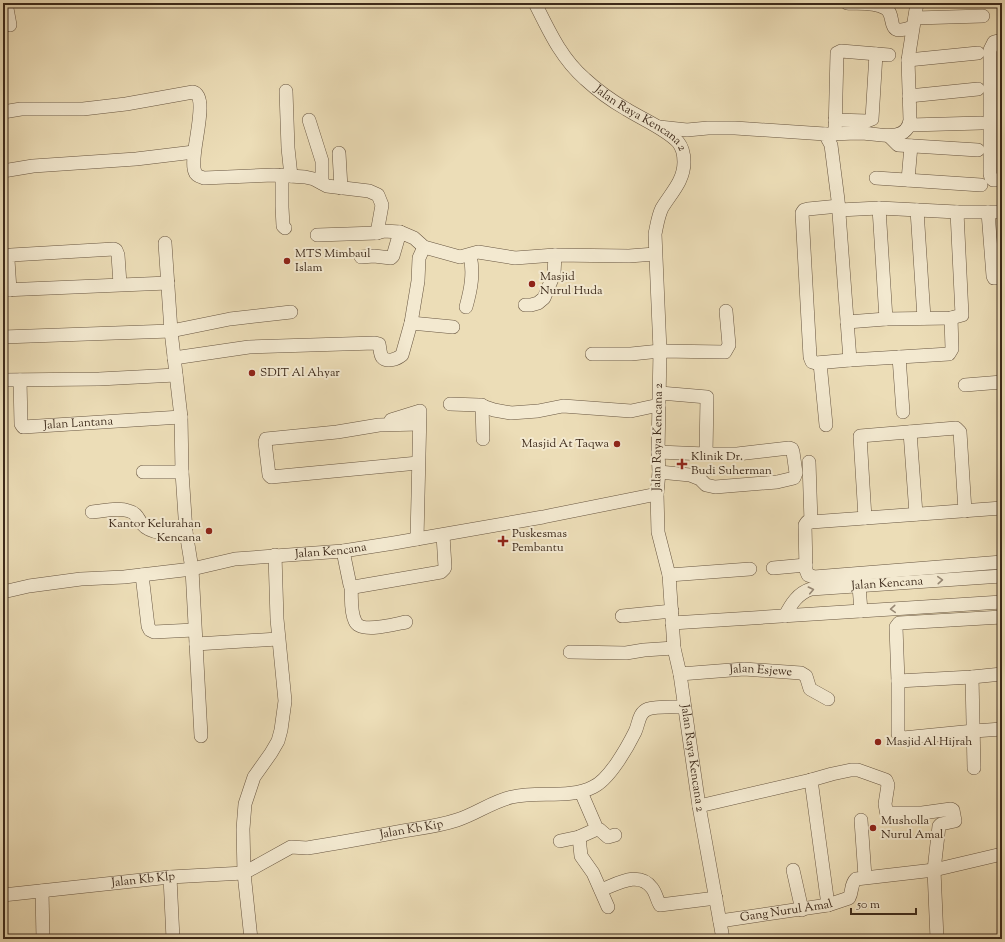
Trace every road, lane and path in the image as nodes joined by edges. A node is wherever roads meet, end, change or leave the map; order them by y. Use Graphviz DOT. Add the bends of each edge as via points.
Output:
graph roads {
  1 [pos="6,3"];
  2 [pos="535,3"];
  3 [pos="846,3"];
  4 [pos="917,3"];
  5 [pos="982,16"];
  6 [pos="914,22"];
  7 [pos="10,25"];
  8 [pos="1002,40"];
  9 [pos="978,53"];
  10 [pos="908,60"];
  11 [pos="990,90"];
  12 [pos="286,91"];
  13 [pos="909,96"];
  14 [pos="3,112"];
  15 [pos="309,120"];
  16 [pos="835,120"];
  17 [pos="981,123"];
  18 [pos="910,125"];
  19 [pos="657,127"];
  20 [pos="830,134"];
  21 [pos="889,136"];
  22 [pos="996,136"];
  23 [pos="911,146"];
  24 [pos="978,150"];
  25 [pos="194,152"];
  26 [pos="339,153"];
  27 [pos="3,171"];
  28 [pos="286,176"];
  29 [pos="876,178"];
  30 [pos="908,180"];
  31 [pos="1002,180"];
  32 [pos="322,183"];
  33 [pos="981,185"];
  34 [pos="341,188"];
  35 [pos="839,208"];
  36 [pos="879,208"];
  37 [pos="918,210"];
  38 [pos="958,212"];
  39 [pos="988,212"];
  40 [pos="1002,212"];
  41 [pos="285,228"];
  42 [pos="400,232"];
  43 [pos="377,233"];
  44 [pos="317,235"];
  45 [pos="996,239"];
  46 [pos="165,243"];
  47 [pos="424,247"];
  48 [pos="655,254"];
  49 [pos="470,255"];
  50 [pos="555,255"];
  51 [pos="361,257"];
  52 [pos="1002,278"];
  53 [pos="168,283"];
  54 [pos="120,284"];
  55 [pos="7,290"];
  56 [pos="525,305"];
  57 [pos="466,307"];
  58 [pos="726,310"];
  59 [pos="291,312"];
  60 [pos="924,318"];
  61 [pos="951,318"];
  62 [pos="886,319"];
  63 [pos="847,322"];
  64 [pos="411,323"];
  65 [pos="453,327"];
  66 [pos="171,331"];
  67 [pos="3,337"];
  68 [pos="660,351"];
  69 [pos="592,354"];
  70 [pos="899,357"];
  71 [pos="174,358"];
  72 [pos="850,360"];
  73 [pos="820,363"];
  74 [pos="176,375"];
  75 [pos="3,380"];
  76 [pos="20,380"];
  77 [pos="1002,382"];
  78 [pos="965,385"];
  79 [pos="659,399"];
  80 [pos="450,404"];
  81 [pos="482,405"];
  82 [pos="903,412"];
  83 [pos="181,417"];
  84 [pos="826,425"];
  85 [pos="910,432"];
  86 [pos="483,439"];
  87 [pos="658,452"];
  88 [pos="706,454"];
  89 [pos="810,462"];
  90 [pos="418,463"];
  91 [pos="144,472"];
  92 [pos="182,472"];
  93 [pos="659,472"];
  94 [pos="657,494"];
  95 [pos="1002,508"];
  96 [pos="965,511"];
  97 [pos="92,512"];
  98 [pos="916,514"];
  99 [pos="865,518"];
  100 [pos="811,522"];
  101 [pos="186,532"];
  102 [pos="443,534"];
  103 [pos="417,539"];
  104 [pos="343,551"];
  105 [pos="275,555"];
  106 [pos="1002,562"];
  107 [pos="806,566"];
  108 [pos="773,568"];
  109 [pos="192,569"];
  110 [pos="750,570"];
  111 [pos="142,575"];
  112 [pos="669,575"];
  113 [pos="1002,576"];
  114 [pos="859,586"];
  115 [pos="351,587"];
  116 [pos="3,592"];
  117 [pos="1002,602"];
  118 [pos="861,611"];
  119 [pos="622,616"];
  120 [pos="785,616"];
  121 [pos="672,617"];
  122 [pos="1002,617"];
  123 [pos="406,622"];
  124 [pos="194,630"];
  125 [pos="278,639"];
  126 [pos="196,644"];
  127 [pos="674,648"];
  128 [pos="570,652"];
  129 [pos="680,674"];
  130 [pos="1002,674"];
  131 [pos="972,677"];
  132 [pos="898,681"];
  133 [pos="828,700"];
  134 [pos="684,707"];
  135 [pos="1002,729"];
  136 [pos="974,731"];
  137 [pos="201,736"];
  138 [pos="974,768"];
  139 [pos="811,780"];
  140 [pos="581,792"];
  141 [pos="699,806"];
  142 [pos="861,820"];
  143 [pos="597,829"];
  144 [pos="615,835"];
  145 [pos="579,837"];
  146 [pos="560,841"];
  147 [pos="1002,854"];
  148 [pos="793,870"];
  149 [pos="934,870"];
  150 [pos="244,873"];
  151 [pos="170,877"];
  152 [pos="865,877"];
  153 [pos="601,890"];
  154 [pos="42,891"];
  155 [pos="3,895"];
  156 [pos="716,898"];
  157 [pos="828,905"];
  158 [pos="608,906"];
  159 [pos="802,910"];
  160 [pos="720,921"];
  161 [pos="43,939"];
  162 [pos="172,939"];
  163 [pos="251,939"];
  164 [pos="722,939"];
  165 [pos="937,939"];
  1 -- 7 [label="street"];
  2 -- 19 [label="street, Jalan Raya Kencana 2" via="556,44 575,69 624,108"];
  3 -- 6 [label="street" via="877,5 887,9 895,29 903,30"];
  4 -- 6 [label="street"];
  5 -- 6 [label="street"];
  6 -- 10 [label="street"];
  8 -- 11 [label="street" via="994,42 990,50"];
  9 -- 10 [label="street"];
  10 -- 13 [label="street"];
  11 -- 13 [label="street"];
  11 -- 22 [label="street"];
  12 -- 28 [label="street"];
  13 -- 18 [label="street"];
  14 -- 25 [label="street" via="21,109 83,109 193,92 199,96 200,105"];
  15 -- 32 [label="street" via="322,161"];
  16 -- 16 [label="street" via="872,119 883,54 841,51 838,53"];
  16 -- 20 [label="street"];
  17 -- 18 [label="street"];
  18 -- 21 [label="street" via="902,133"];
  19 -- 20 [label="street" via="687,130 735,128"];
  19 -- 48 [label="street, Jalan Raya Kencana 2" via="678,143 683,154 684,168 678,184 659,216 655,234"];
  20 -- 21 [label="street" via="862,133"];
  20 -- 35 [label="street" via="828,138 832,149"];
  21 -- 23 [label="street" via="898,144"];
  22 -- 31 [label="street" via="991,178"];
  23 -- 24 [label="street"];
  23 -- 30 [label="street"];
  25 -- 27 [label="street" via="33,166"];
  25 -- 28 [label="street" via="194,171 204,178"];
  26 -- 34 [label="street"];
  28 -- 32 [label="street" via="314,179"];
  28 -- 41 [label="street" via="282,207"];
  29 -- 30 [label="street"];
  30 -- 33 [label="street"];
  32 -- 34 [label="street"];
  34 -- 43 [label="street" via="369,191 378,195 382,205"];
  35 -- 36 [label="street"];
  35 -- 63 [label="street"];
  35 -- 73 [label="street" via="808,209 802,213 810,357 812,362"];
  36 -- 37 [label="street"];
  36 -- 62 [label="street"];
  37 -- 38 [label="street"];
  37 -- 60 [label="street"];
  38 -- 39 [label="street"];
  38 -- 61 [label="street" via="963,312 962,315"];
  39 -- 40 [label="street"];
  39 -- 45 [label="street"];
  42 -- 43 [label="street"];
  42 -- 47 [label="street" via="414,238"];
  42 -- 51 [label="street" via="391,258"];
  43 -- 44 [label="street"];
  45 -- 52 [label="street" via="993,276"];
  46 -- 53 [label="street"];
  47 -- 49 [label="street" via="455,256"];
  47 -- 64 [label="street" via="418,258 418,281"];
  48 -- 50 [label="street"];
  48 -- 68 [label="street, Jalan Raya Kencana 2"];
  49 -- 50 [label="street" via="478,252 515,258"];
  49 -- 57 [label="street" via="473,271"];
  50 -- 56 [label="street" via="554,274 544,298 538,304"];
  53 -- 54 [label="street"];
  53 -- 66 [label="street"];
  54 -- 55 [label="street"];
  54 -- 55 [label="street" via="116,250 14,255 9,257"];
  58 -- 68 [label="street" via="729,345 725,352"];
  59 -- 66 [label="street" via="230,319"];
  60 -- 61 [label="street"];
  60 -- 62 [label="street"];
  61 -- 70 [label="street" via="952,349 949,354"];
  62 -- 63 [label="street"];
  63 -- 72 [label="street"];
  64 -- 65 [label="street"];
  64 -- 71 [label="street" via="402,355 392,360 382,358 379,344 375,342 249,346"];
  66 -- 67 [label="street"];
  66 -- 71 [label="street"];
  68 -- 69 [label="street"];
  68 -- 79 [label="street, Jalan Raya Kencana 2"];
  70 -- 72 [label="street"];
  70 -- 82 [label="street"];
  71 -- 74 [label="street"];
  72 -- 73 [label="street"];
  73 -- 84 [label="street"];
  74 -- 76 [label="street"];
  74 -- 83 [label="street"];
  75 -- 76 [label="street"];
  76 -- 83 [label="street, Jalan Lantana" via="23,426"];
  77 -- 78 [label="street"];
  79 -- 81 [label="street" via="631,411 563,406 511,413"];
  79 -- 87 [label="street, Jalan Raya Kencana 2"];
  79 -- 88 [label="street" via="707,397"];
  80 -- 81 [label="street"];
  81 -- 86 [label="street"];
  83 -- 92 [label="street"];
  85 -- 96 [label="street" via="959,429"];
  85 -- 98 [label="street"];
  85 -- 99 [label="street" via="860,436"];
  87 -- 88 [label="street"];
  87 -- 93 [label="street, Jalan Raya Kencana 2"];
  88 -- 93 [label="street" via="738,454 789,448 792,449 795,476 777,482 715,487 690,475"];
  89 -- 100 [label="street"];
  90 -- 90 [label="street" via="420,411 379,425 266,439 265,442 271,478"];
  90 -- 103 [label="street"];
  91 -- 92 [label="street"];
  92 -- 101 [label="street"];
  93 -- 94 [label="street, Jalan Raya Kencana 2"];
  94 -- 102 [label="street, Jalan Kencana"];
  94 -- 112 [label="street, Jalan Raya Kencana 2" via="658,532"];
  95 -- 96 [label="street"];
  96 -- 98 [label="street"];
  97 -- 101 [label="street" via="128,510 150,529 171,533"];
  98 -- 99 [label="street"];
  99 -- 100 [label="street"];
  100 -- 107 [label="street" via="805,525"];
  101 -- 109 [label="street"];
  102 -- 103 [label="street, Jalan Kencana"];
  102 -- 115 [label="street" via="445,566 441,572"];
  103 -- 104 [label="street, Jalan Kencana"];
  104 -- 105 [label="street, Jalan Kencana"];
  104 -- 115 [label="street"];
  105 -- 109 [label="street, Jalan Kencana" via="235,559"];
  105 -- 125 [label="street"];
  106 -- 107 [label="street" via="814,577 808,575"];
  107 -- 108 [label="street"];
  109 -- 111 [label="street, Jalan Kencana"];
  109 -- 124 [label="street"];
  110 -- 112 [label="street"];
  111 -- 116 [label="street, Jalan Kencana" via="81,579"];
  111 -- 124 [label="street" via="150,630"];
  112 -- 121 [label="street, Jalan Raya Kencana 2"];
  114 -- 113 [label="street, Jalan Kencana, one-way"];
  114 -- 118 [label="street"];
  120 -- 114 [label="street, Jalan Kencana, one-way" via="794,600 805,591"];
  115 -- 123 [label="street" via="355,623 360,627"];
  117 -- 118 [label="street, Jalan Kencana, one-way"];
  118 -- 120 [label="street, Jalan Kencana"];
  119 -- 121 [label="street, Jalan Kencana"];
  120 -- 121 [label="street, Jalan Kencana"];
  121 -- 127 [label="street, Jalan Raya Kencana 2"];
  122 -- 132 [label="street" via="897,624"];
  124 -- 126 [label="street"];
  125 -- 126 [label="street"];
  125 -- 150 [label="street" via="285,701 284,716 278,741 254,777 245,804"];
  126 -- 137 [label="street"];
  127 -- 128 [label="street" via="626,653"];
  127 -- 129 [label="street, Jalan Raya Kencana 2"];
  129 -- 133 [label="street, Jalan Esjewe" via="744,669 801,673 806,676 810,689"];
  129 -- 134 [label="street, Jalan Raya Kencana 2"];
  130 -- 131 [label="street"];
  131 -- 132 [label="street"];
  131 -- 136 [label="street"];
  132 -- 136 [label="street" via="900,737"];
  134 -- 140 [label="street" via="652,708 644,712 630,742 611,771 595,787"];
  134 -- 141 [label="street, Jalan Raya Kencana 2"];
  135 -- 136 [label="street"];
  136 -- 138 [label="street"];
  139 -- 141 [label="street"];
  139 -- 149 [label="street" via="858,770 886,780 887,815 953,810 955,821 939,826"];
  139 -- 157 [label="street"];
  140 -- 143 [label="street"];
  140 -- 150 [label="street, Jalan Kb Kip" via="511,797 470,816 444,824 307,848 291,847"];
  141 -- 156 [label="street, Jalan Raya Kencana 2"];
  142 -- 152 [label="street"];
  143 -- 144 [label="street" via="608,837"];
  143 -- 145 [label="street"];
  145 -- 146 [label="street"];
  145 -- 153 [label="street" via="582,856"];
  147 -- 149 [label="street"];
  148 -- 159 [label="street"];
  149 -- 152 [label="street"];
  149 -- 165 [label="street"];
  150 -- 151 [label="street, Jalan Kb Klp"];
  150 -- 163 [label="street"];
  151 -- 154 [label="street, Jalan Kb Klp"];
  151 -- 162 [label="street"];
  152 -- 157 [label="street, Gang Nurul Amal" via="854,881 849,898"];
  153 -- 156 [label="street" via="632,878 652,887 660,905"];
  153 -- 158 [label="street"];
  154 -- 155 [label="street, Jalan Kb Klp"];
  154 -- 161 [label="street"];
  156 -- 160 [label="street, Jalan Raya Kencana 2"];
  157 -- 159 [label="street, Gang Nurul Amal"];
  159 -- 160 [label="street, Gang Nurul Amal"];
  160 -- 164 [label="street, Jalan Raya Kencana 2"];
}
